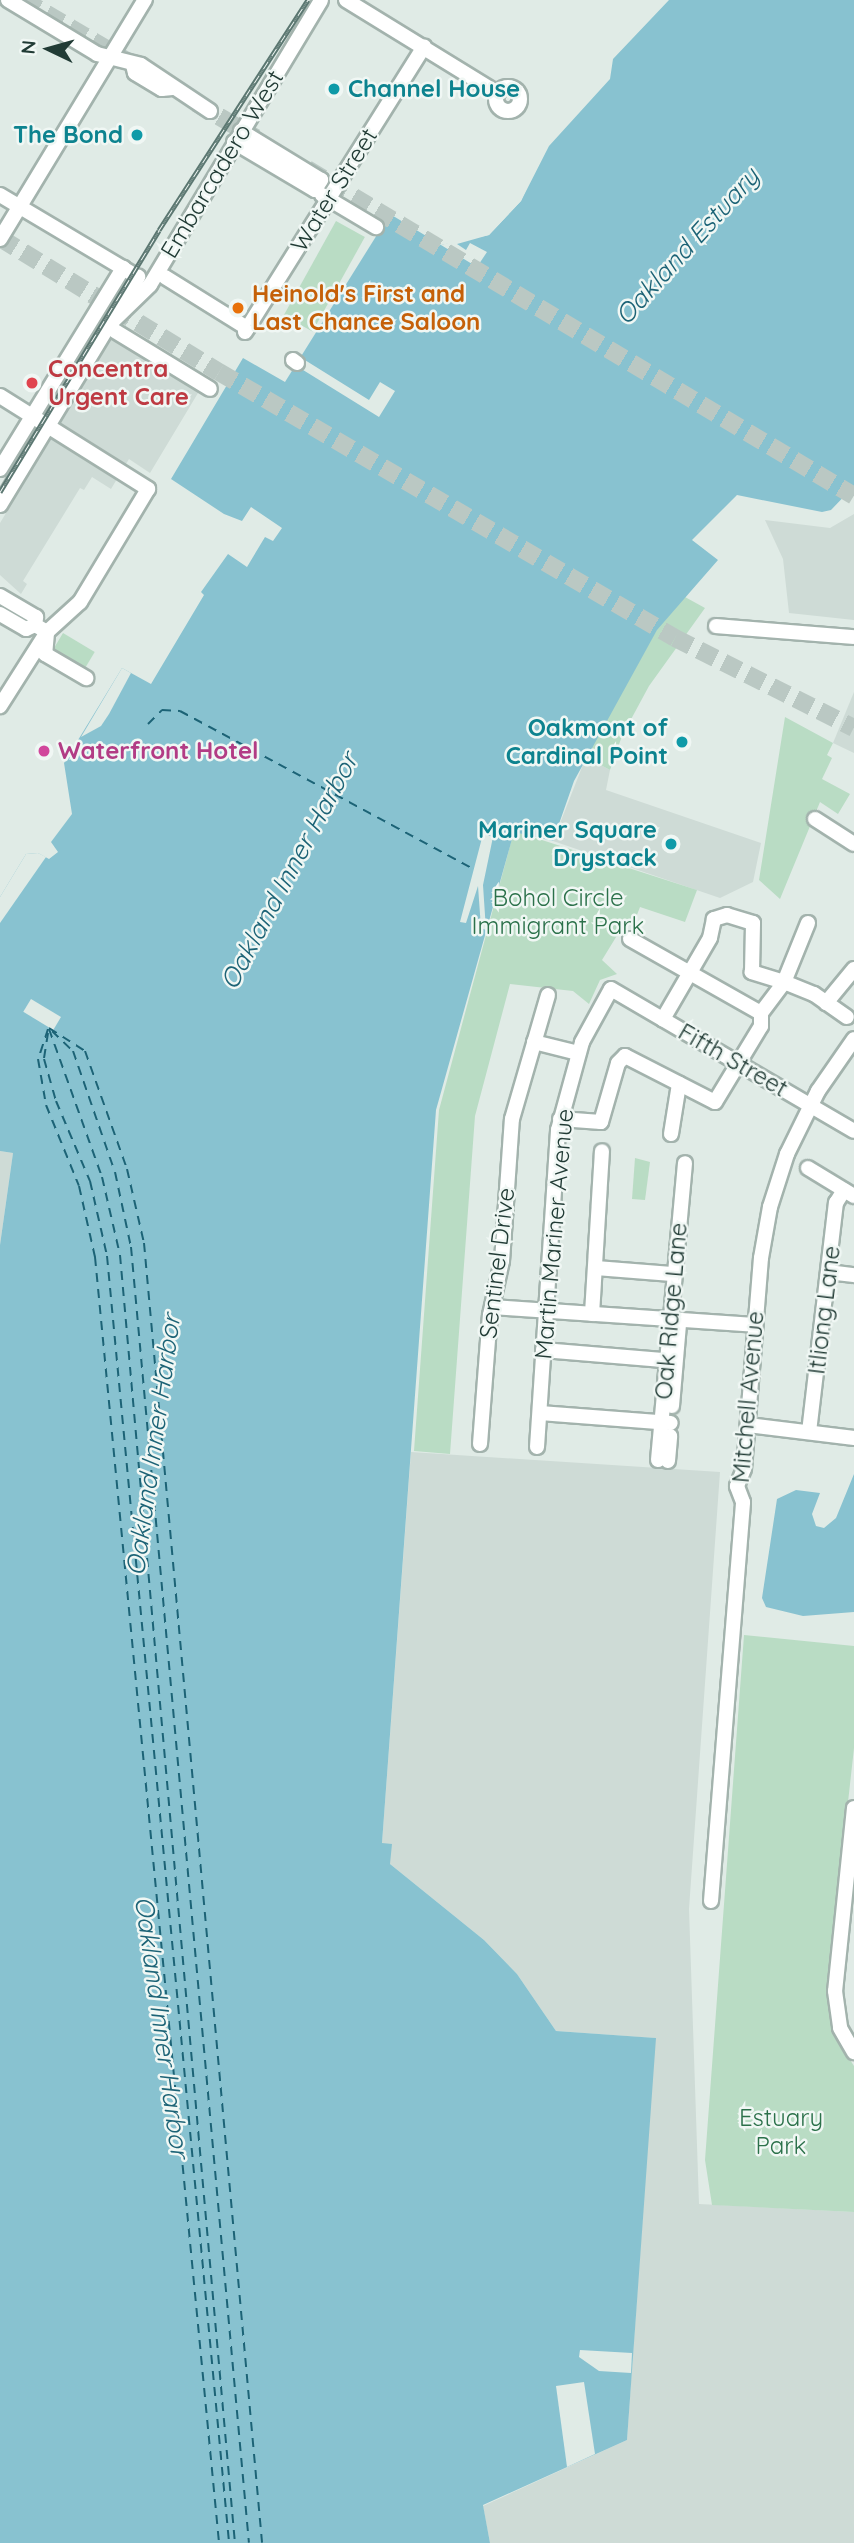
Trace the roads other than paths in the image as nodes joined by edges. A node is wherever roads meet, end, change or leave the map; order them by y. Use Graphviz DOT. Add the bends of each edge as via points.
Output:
graph roads {
  1 [pos="8,0"];
  2 [pos="145,0"];
  3 [pos="321,0"];
  4 [pos="346,0"];
  5 [pos="424,47"];
  6 [pos="110,57"];
  7 [pos="497,93"];
  8 [pos="210,111"];
  9 [pos="237,137"];
  10 [pos="0,195"];
  11 [pos="329,199"];
  12 [pos="20,207"];
  13 [pos="376,228"];
  14 [pos="0,239"];
  15 [pos="123,268"];
  16 [pos="164,277"];
  17 [pos="144,281"];
  18 [pos="115,326"];
  19 [pos="210,388"];
  20 [pos="0,396"];
  21 [pos="33,415"];
  22 [pos="51,425"];
  23 [pos="0,469"];
  24 [pos="0,505"];
  25 [pos="0,596"];
  26 [pos="0,614"];
  27 [pos="716,626"];
  28 [pos="41,628"];
  29 [pos="854,637"];
  30 [pos="86,678"];
  31 [pos="0,706"];
  32 [pos="815,819"];
  33 [pos="854,844"];
  34 [pos="808,923"];
  35 [pos="630,939"];
  36 [pos="854,969"];
  37 [pos="690,974"];
  38 [pos="784,982"];
  39 [pos="611,989"];
  40 [pos="548,995"];
  41 [pos="826,1003"];
  42 [pos="761,1013"];
  43 [pos="847,1017"];
  44 [pos="663,1019"];
  45 [pos="854,1039"];
  46 [pos="534,1042"];
  47 [pos="578,1054"];
  48 [pos="739,1063"];
  49 [pos="679,1084"];
  50 [pos="810,1105"];
  51 [pos="560,1119"];
  52 [pos="854,1131"];
  53 [pos="671,1134"];
  54 [pos="602,1151"];
  55 [pos="685,1163"];
  56 [pos="808,1168"];
  57 [pos="849,1193"];
  58 [pos="596,1268"];
  59 [pos="828,1272"];
  60 [pos="672,1275"];
  61 [pos="854,1275"];
  62 [pos="492,1307"];
  63 [pos="546,1311"];
  64 [pos="592,1314"];
  65 [pos="675,1320"];
  66 [pos="754,1325"];
  67 [pos="544,1350"];
  68 [pos="670,1361"];
  69 [pos="540,1413"];
  70 [pos="666,1423"];
  71 [pos="748,1425"];
  72 [pos="809,1432"];
  73 [pos="854,1438"];
  74 [pos="480,1444"];
  75 [pos="537,1447"];
  76 [pos="663,1461"];
  77 [pos="854,1808"];
  78 [pos="710,1901"];
  79 [pos="847,1950"];
  80 [pos="854,2052"];
  1 -- 6 [label="street" via="97,54"];
  2 -- 6 [label="street"];
  3 -- 9 [label="street, Embarcadero West"];
  4 -- 5 [label="street"];
  5 -- 7 [label="street"];
  5 -- 11 [label="street, Water Street"];
  6 -- 8 [label="street" via="166,79 172,88"];
  6 -- 12 [label="street"];
  9 -- 11 [label="street"];
  9 -- 17 [label="street, Embarcadero West"];
  10 -- 12 [label="street"];
  11 -- 13 [label="street"];
  11 -- 16 [label="street, Water Street" via="246,330 174,291"];
  12 -- 14 [label="street"];
  12 -- 15 [label="street"];
  15 -- 17 [label="street"];
  15 -- 21 [label="street"];
  17 -- 18 [label="street, Embarcadero West"];
  18 -- 19 [label="street"];
  18 -- 22 [label="street, Embarcadero West"];
  20 -- 21 [label="street"];
  21 -- 22 [label="street"];
  21 -- 23 [label="street"];
  22 -- 24 [label="street, Embarcadero West"];
  22 -- 28 [label="street" via="148,489 80,602"];
  25 -- 28 [label="street" via="36,617"];
  26 -- 28 [label="street" via="26,629"];
  27 -- 29 [label="street"];
  28 -- 30 [label="street" via="46,654"];
  28 -- 31 [label="street"];
  32 -- 33 [label="street"];
  34 -- 38 [label="street"];
  35 -- 37 [label="street"];
  36 -- 41 [label="street"];
  37 -- 38 [label="street" via="710,938 712,920 727,915 753,923 752,972"];
  37 -- 42 [label="street"];
  37 -- 44 [label="street"];
  38 -- 41 [label="street"];
  38 -- 42 [label="street"];
  39 -- 44 [label="street, Fifth Street"];
  39 -- 47 [label="street, Martin Mariner Avenue"];
  40 -- 46 [label="street, Sentinel Drive"];
  41 -- 43 [label="street"];
  42 -- 48 [label="street" via="761,1027"];
  44 -- 48 [label="street, Fifth Street"];
  45 -- 50 [label="street, Mitchell Avenue"];
  46 -- 47 [label="street"];
  46 -- 62 [label="street, Sentinel Drive" via="512,1119 500,1282"];
  47 -- 51 [label="street, Martin Mariner Avenue"];
  48 -- 49 [label="street" via="715,1102"];
  48 -- 50 [label="street, Fifth Street"];
  49 -- 51 [label="street" via="625,1056 618,1063 601,1122"];
  49 -- 53 [label="street"];
  50 -- 52 [label="street, Fifth Street"];
  50 -- 66 [label="street, Mitchell Avenue" via="772,1198"];
  51 -- 63 [label="street, Martin Mariner Avenue"];
  54 -- 58 [label="street"];
  55 -- 60 [label="street, Oak Ridge Lane"];
  56 -- 57 [label="street"];
  57 -- 59 [label="street, Itliong Lane" via="836,1203"];
  58 -- 60 [label="street"];
  58 -- 64 [label="street"];
  59 -- 61 [label="street"];
  59 -- 72 [label="street, Itliong Lane"];
  60 -- 65 [label="street, Oak Ridge Lane"];
  62 -- 63 [label="street"];
  62 -- 74 [label="street, Sentinel Drive"];
  63 -- 64 [label="street"];
  63 -- 67 [label="street, Martin Mariner Avenue"];
  64 -- 65 [label="street"];
  65 -- 66 [label="street"];
  65 -- 68 [label="street, Oak Ridge Lane"];
  66 -- 71 [label="street, Mitchell Avenue"];
  67 -- 68 [label="street"];
  67 -- 69 [label="street, Martin Mariner Avenue"];
  68 -- 70 [label="street, Oak Ridge Lane"];
  69 -- 70 [label="street"];
  69 -- 75 [label="street, Martin Mariner Avenue"];
  70 -- 76 [label="street, Oak Ridge Lane"];
  71 -- 72 [label="street"];
  71 -- 78 [label="street, Mitchell Avenue" via="744,1469 737,1486 743,1503"];
  72 -- 73 [label="street"];
  77 -- 79 [label="street"];
  79 -- 80 [label="street" via="837,2017"];
}
